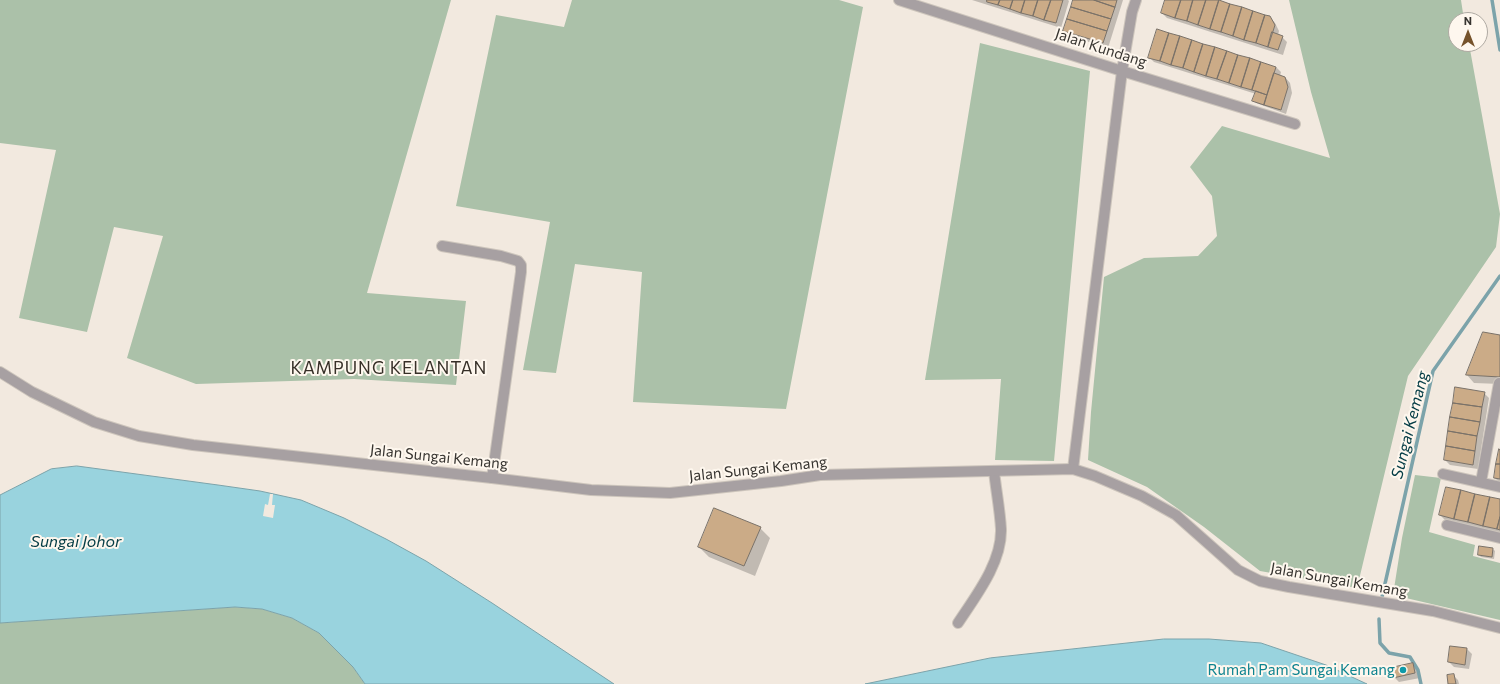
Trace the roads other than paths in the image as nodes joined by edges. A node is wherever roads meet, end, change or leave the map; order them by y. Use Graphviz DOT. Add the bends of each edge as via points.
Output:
graph roads {
  1 [pos="899,0"];
  2 [pos="1136,0"];
  3 [pos="1122,71"];
  4 [pos="1296,124"];
  5 [pos="442,246"];
  6 [pos="0,372"];
  7 [pos="1499,383"];
  8 [pos="1073,469"];
  9 [pos="994,471"];
  10 [pos="1443,474"];
  11 [pos="492,478"];
  12 [pos="1481,482"];
  13 [pos="1500,487"];
  14 [pos="1447,524"];
  15 [pos="1500,538"];
  16 [pos="958,623"];
  17 [pos="1500,628"];
  1 -- 3 [label="street, Jalan Kundang"];
  2 -- 3 [label="street"];
  3 -- 4 [label="street, Jalan Kundang"];
  3 -- 8 [label="street"];
  5 -- 11 [label="street" via="501,256 518,261 521,265"];
  6 -- 11 [label="street, Jalan Sungai Kemang" via="32,392 94,422 139,436 193,445"];
  7 -- 12 [label="street"];
  8 -- 9 [label="street, Jalan Sungai Kemang"];
  8 -- 17 [label="street, Jalan Sungai Kemang" via="1142,496 1176,515 1238,570 1260,581 1433,612"];
  9 -- 11 [label="street, Jalan Sungai Kemang" via="820,475 781,482 670,494 591,490"];
  9 -- 16 [label="street" via="1001,531 998,550 985,582"];
  10 -- 12 [label="street"];
  12 -- 13 [label="street"];
  14 -- 15 [label="street"];
}
